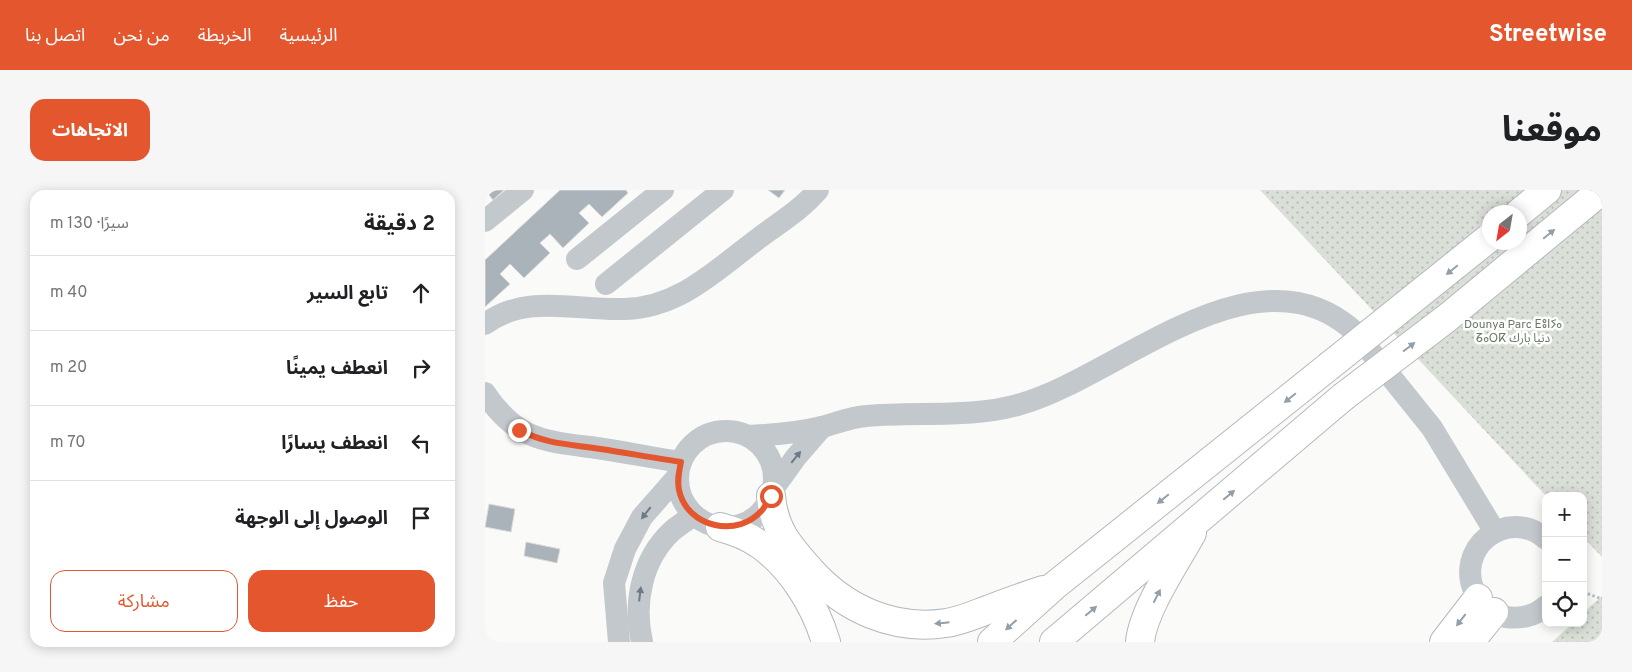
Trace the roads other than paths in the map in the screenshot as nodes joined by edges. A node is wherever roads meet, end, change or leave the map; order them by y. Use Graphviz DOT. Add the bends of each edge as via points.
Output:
graph roads {
  1 [pos="523,190"];
  2 [pos="663,190"];
  3 [pos="723,190"];
  4 [pos="1547,190"];
  5 [pos="1602,190"];
  6 [pos="808,193"];
  7 [pos="1527,206"];
  8 [pos="485,221"];
  9 [pos="618,226"];
  10 [pos="1482,244"];
  11 [pos="643,254"];
  12 [pos="577,259"];
  13 [pos="606,284"];
  14 [pos="485,324"];
  15 [pos="485,393"];
  16 [pos="822,427"];
  17 [pos="747,436"];
  18 [pos="679,469"];
  19 [pos="772,492"];
  20 [pos="694,515"];
  21 [pos="1200,519"];
  22 [pos="721,526"];
  23 [pos="1495,532"];
  24 [pos="1543,537"];
  25 [pos="785,555"];
  26 [pos="1054,586"];
  27 [pos="814,589"];
  28 [pos="1486,605"];
  29 [pos="1542,609"];
  30 [pos="619,642"];
  31 [pos="641,642"];
  32 [pos="826,642"];
  33 [pos="992,642"];
  34 [pos="1054,642"];
  35 [pos="1140,642"];
  36 [pos="1444,642"];
  37 [pos="1470,642"];
  1 -- 8 [label="street"];
  2 -- 9 [label="street"];
  3 -- 11 [label="street"];
  4 -- 7 [label="highway"];
  21 -- 5 [label="highway, one-way, bridge" via="1343,397 1447,318"];
  6 -- 14 [label="street" via="701,284 678,296 625,309 570,305 517,308"];
  9 -- 11 [label="street"];
  9 -- 12 [label="street"];
  10 -- 26 [label="highway, one-way, bridge"];
  11 -- 13 [label="street"];
  15 -- 18 [label="street" via="503,417 538,439 598,448"];
  16 -- 17 [label="street"];
  19 -- 16 [label="street, one-way"];
  16 -- 23 [label="street" via="863,416 986,412 1020,404 1053,393 1184,325 1245,304 1282,300 1328,312 1354,331 1432,428"];
  17 -- 18 [label="street" via="721,431 708,434 687,451"];
  17 -- 19 [label="street" via="765,452 771,464 774,476"];
  18 -- 20 [label="street" via="679,491"];
  18 -- 30 [label="street, one-way" via="642,518 625,549 614,583"];
  19 -- 22 [label="street" via="763,509 751,520 736,526"];
  19 -- 25 [label="highway"];
  20 -- 22 [label="street" via="706,523"];
  31 -- 20 [label="street, one-way" via="639,603 649,559 673,530"];
  34 -- 21 [label="highway, one-way"];
  35 -- 21 [label="highway, one-way" via="1155,600"];
  22 -- 25 [label="highway"];
  23 -- 24 [label="street" via="1526,528"];
  23 -- 28 [label="street" via="1480,543 1471,561 1470,580"];
  25 -- 27 [label="highway"];
  26 -- 27 [label="highway, one-way" via="966,618 925,625 870,615 833,594"];
  26 -- 33 [label="highway, one-way"];
  27 -- 32 [label="highway" via="815,610"];
  28 -- 29 [label="street" via="1514,618 1534,614"];
  28 -- 36 [label="highway, one-way"];
  28 -- 37 [label="highway"];
}
